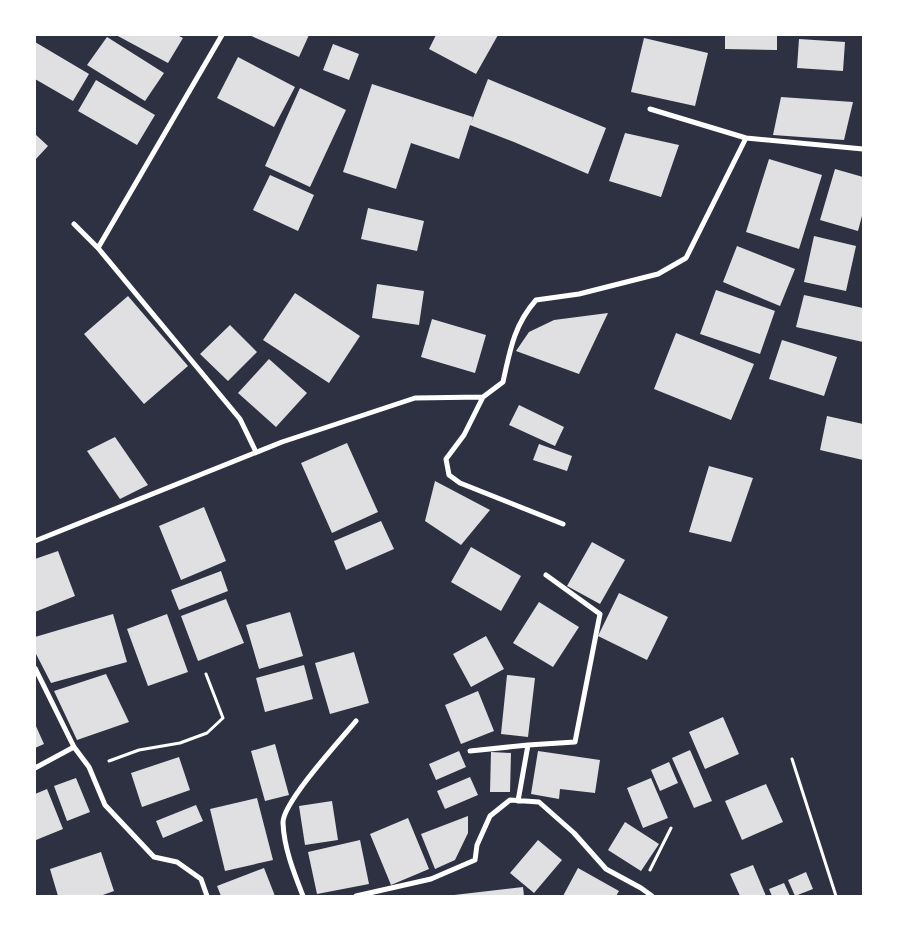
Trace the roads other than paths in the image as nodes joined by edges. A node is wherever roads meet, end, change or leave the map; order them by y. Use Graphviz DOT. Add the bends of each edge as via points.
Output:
graph roads {
  1 [pos="222,35"];
  2 [pos="650,109"];
  3 [pos="746,138"];
  4 [pos="863,149"];
  5 [pos="74,224"];
  6 [pos="98,248"];
  7 [pos="483,397"];
  8 [pos="256,452"];
  9 [pos="563,524"];
  10 [pos="35,541"];
  11 [pos="546,575"];
  12 [pos="35,668"];
  13 [pos="356,721"];
  14 [pos="528,745"];
  15 [pos="74,747"];
  16 [pos="470,750"];
  17 [pos="35,768"];
  18 [pos="518,800"];
  19 [pos="207,896"];
  20 [pos="303,896"];
  21 [pos="356,896"];
  22 [pos="652,896"];
  1 -- 6 [label="street"];
  2 -- 3 [label="street"];
  3 -- 4 [label="street"];
  3 -- 7 [label="street" via="686,258 658,274 579,294 536,300 522,316 504,382"];
  5 -- 6 [label="street"];
  6 -- 8 [label="street" via="240,419"];
  7 -- 8 [label="street" via="415,398"];
  7 -- 9 [label="street" via="464,435 446,459 449,475 460,484"];
  8 -- 10 [label="street"];
  11 -- 14 [label="street" via="600,614 575,742"];
  12 -- 15 [label="street"];
  13 -- 20 [label="street" via="300,789 282,821 291,868"];
  14 -- 16 [label="street"];
  14 -- 18 [label="street"];
  15 -- 17 [label="street"];
  15 -- 19 [label="street" via="89,767 105,805 154,857 177,862 201,880"];
  18 -- 21 [label="street" via="510,800 490,816 477,845 475,860 431,879"];
  18 -- 22 [label="street" via="539,802 574,833 606,869"];
}
